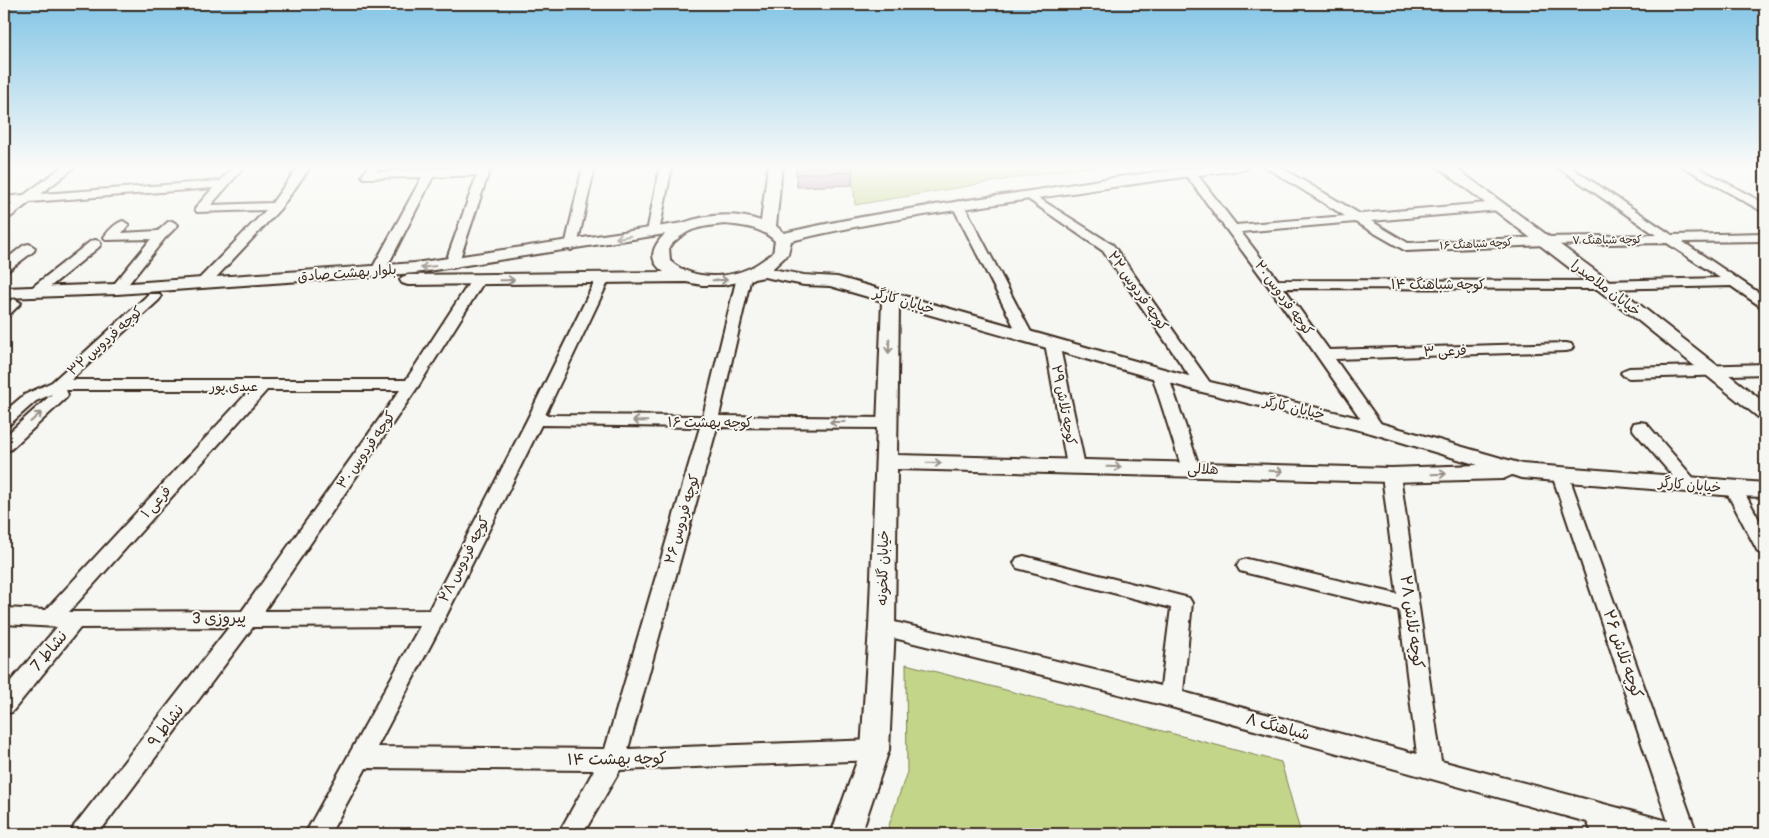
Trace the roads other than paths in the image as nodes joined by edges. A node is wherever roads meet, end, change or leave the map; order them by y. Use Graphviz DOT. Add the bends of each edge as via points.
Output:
graph roads {
  1 [pos="18,205"];
  2 [pos="206,205"];
  3 [pos="413,205"];
  4 [pos="472,205"];
  5 [pos="580,205"];
  6 [pos="658,205"];
  7 [pos="775,205"];
  8 [pos="895,205"];
  9 [pos="958,205"];
  10 [pos="1044,205"];
  11 [pos="1214,205"];
  12 [pos="1336,205"];
  13 [pos="1620,205"];
  14 [pos="276,206"];
  15 [pos="1499,206"];
  16 [pos="4,216"];
  17 [pos="1358,218"];
  18 [pos="172,225"];
  19 [pos="123,226"];
  20 [pos="688,226"];
  21 [pos="1232,229"];
  22 [pos="775,231"];
  23 [pos="653,232"];
  24 [pos="161,235"];
  25 [pos="1765,238"];
  26 [pos="1670,239"];
  27 [pos="1545,241"];
  28 [pos="95,244"];
  29 [pos="571,246"];
  30 [pos="30,248"];
  31 [pos="777,259"];
  32 [pos="452,264"];
  33 [pos="4,267"];
  34 [pos="381,271"];
  35 [pos="752,274"];
  36 [pos="686,277"];
  37 [pos="603,278"];
  38 [pos="444,280"];
  39 [pos="478,280"];
  40 [pos="831,281"];
  41 [pos="204,282"];
  42 [pos="1734,282"];
  43 [pos="1274,284"];
  44 [pos="1603,285"];
  45 [pos="118,289"];
  46 [pos="35,292"];
  47 [pos="154,297"];
  48 [pos="891,297"];
  49 [pos="6,303"];
  50 [pos="1765,303"];
  51 [pos="1026,336"];
  52 [pos="1052,343"];
  53 [pos="1566,347"];
  54 [pos="1325,355"];
  55 [pos="1765,369"];
  56 [pos="1714,371"];
  57 [pos="1629,373"];
  58 [pos="1160,374"];
  59 [pos="411,385"];
  60 [pos="57,386"];
  61 [pos="262,386"];
  62 [pos="1205,387"];
  63 [pos="1765,413"];
  64 [pos="4,420"];
  65 [pos="535,420"];
  66 [pos="710,422"];
  67 [pos="886,423"];
  68 [pos="1640,427"];
  69 [pos="1376,428"];
  70 [pos="4,446"];
  71 [pos="885,462"];
  72 [pos="1076,466"];
  73 [pos="1191,468"];
  74 [pos="1522,471"];
  75 [pos="1391,475"];
  76 [pos="1561,475"];
  77 [pos="1690,485"];
  78 [pos="1734,489"];
  79 [pos="1765,490"];
  80 [pos="1765,547"];
  81 [pos="1024,563"];
  82 [pos="1247,566"];
  83 [pos="1410,605"];
  84 [pos="4,616"];
  85 [pos="249,617"];
  86 [pos="435,618"];
  87 [pos="50,619"];
  88 [pos="75,620"];
  89 [pos="882,627"];
  90 [pos="1172,698"];
  91 [pos="4,704"];
  92 [pos="875,750"];
  93 [pos="359,757"];
  94 [pos="613,760"];
  95 [pos="1431,769"];
  96 [pos="1601,824"];
  97 [pos="84,834"];
  98 [pos="317,834"];
  99 [pos="570,834"];
  100 [pos="846,834"];
  101 [pos="1673,834"];
  102 [pos="1685,834"];
  1 -- 16 [label="street"];
  2 -- 14 [label="street" via="201,210"];
  3 -- 34 [label="street" via="381,265"];
  4 -- 32 [label="street"];
  5 -- 29 [label="street"];
  6 -- 23 [label="street"];
  7 -- 22 [label="street"];
  8 -- 22 [label="street" via="812,218"];
  9 -- 22 [label="street" via="822,228"];
  9 -- 51 [label="street"];
  10 -- 62 [label="street, کوچه فردوس ۲۲" via="1108,248"];
  11 -- 21 [label="street, کوچه فردوس ۲۰"];
  12 -- 17 [label="street"];
  13 -- 26 [label="street"];
  14 -- 41 [label="street"];
  15 -- 17 [label="street"];
  15 -- 27 [label="street, خیابان ملاصدرا"];
  17 -- 21 [label="street"];
  17 -- 27 [label="street, کوچه شباهنگ ۱۶" via="1406,248"];
  18 -- 24 [label="street"];
  19 -- 24 [label="street" via="110,236"];
  20 -- 22 [label="street, بلوار بهشت صادق" via="725,219 744,220"];
  20 -- 23 [label="street, بلوار بهشت صادق"];
  20 -- 36 [label="street" via="664,242 660,252 662,262 671,271"];
  21 -- 43 [label="street, کوچه فردوس ۲۰"];
  22 -- 31 [label="street" via="784,246"];
  23 -- 29 [label="street, بلوار بهشت صادق, one-way"];
  24 -- 45 [label="street"];
  25 -- 26 [label="street, کوچه شباهنگ ۷"];
  26 -- 27 [label="street, کوچه شباهنگ ۷"];
  26 -- 42 [label="street"];
  27 -- 44 [label="street, خیابان ملاصدرا"];
  28 -- 46 [label="street"];
  29 -- 32 [label="street, بلوار بهشت صادق"];
  30 -- 33 [label="street"];
  31 -- 35 [label="street"];
  31 -- 40 [label="street, خیابان کارگر" via="821,274"];
  32 -- 34 [label="street, بلوار بهشت صادق, one-way"];
  32 -- 38 [label="street"];
  34 -- 41 [label="street, بلوار بهشت صادق"];
  36 -- 35 [label="street, بلوار بهشت صادق, one-way" via="726,280"];
  35 -- 40 [label="street, خیابان کارگر"];
  35 -- 66 [label="street, کوچه فردوس ۲۶"];
  36 -- 37 [label="street, بلوار بهشت صادق"];
  39 -- 37 [label="street, بلوار بهشت صادق, one-way"];
  37 -- 65 [label="street, کوچه فردوس ۲۸"];
  38 -- 39 [label="street, بلوار بهشت صادق"];
  38 -- 47 [label="street, بلوار بهشت صادق"];
  39 -- 59 [label="street, کوچه فردوس ۳۰"];
  40 -- 48 [label="street, خیابان کارگر"];
  41 -- 45 [label="street, بلوار بهشت صادق"];
  42 -- 44 [label="street, کوچه شباهنگ ۱۴"];
  42 -- 50 [label="street"];
  43 -- 44 [label="street, کوچه شباهنگ ۱۴"];
  43 -- 54 [label="street, کوچه فردوس ۲۰"];
  44 -- 56 [label="street, خیابان ملاصدرا"];
  45 -- 46 [label="street, بلوار بهشت صادق"];
  46 -- 49 [label="street, بلوار بهشت صادق"];
  47 -- 49 [label="street, بلوار بهشت صادق"];
  47 -- 60 [label="street, کوچه فردوس ۳۲"];
  48 -- 51 [label="street, خیابان کارگر"];
  48 -- 67 [label="street, خیابان گلخونه, one-way"];
  51 -- 52 [label="street, خیابان کارگر"];
  52 -- 58 [label="street, خیابان کارگر"];
  52 -- 72 [label="street, کوچه تلاش ۲۹"];
  53 -- 54 [label="street, فرعی ۳"];
  54 -- 69 [label="street, کوچه فردوس ۲۰"];
  55 -- 56 [label="street"];
  56 -- 57 [label="street"];
  56 -- 63 [label="street, خیابان ملاصدرا"];
  58 -- 62 [label="street, خیابان کارگر"];
  58 -- 73 [label="street"];
  59 -- 61 [label="street, عبدی پور"];
  59 -- 85 [label="street, کوچه فردوس ۳۰"];
  60 -- 61 [label="street, عبدی پور"];
  60 -- 64 [label="street, کوچه فردوس ۳۲" via="30,398"];
  70 -- 60 [label="street, کوچه فردوس ۳۲, one-way" via="60,395"];
  61 -- 87 [label="street, فرعی ۱"];
  62 -- 69 [label="street, خیابان کارگر"];
  66 -- 65 [label="street, کوچه بهشت ۱۶, one-way"];
  65 -- 86 [label="street, کوچه فردوس ۲۸"];
  67 -- 66 [label="street, کوچه بهشت ۱۶, one-way"];
  66 -- 94 [label="street, کوچه فردوس ۲۶"];
  67 -- 71 [label="street, خیابان گلخونه"];
  68 -- 77 [label="street"];
  69 -- 74 [label="street, خیابان کارگر"];
  71 -- 72 [label="street, هلالی, one-way"];
  71 -- 89 [label="street, خیابان گلخونه"];
  72 -- 73 [label="street, هلالی, one-way"];
  73 -- 75 [label="street, هلالی, one-way"];
  75 -- 74 [label="street, هلالی, one-way"];
  74 -- 76 [label="street, خیابان کارگر"];
  75 -- 83 [label="street, کوچه تلاش ۲۸"];
  76 -- 77 [label="street, خیابان کارگر"];
  76 -- 102 [label="street, کوچه تلاش ۲۶"];
  77 -- 78 [label="street, خیابان کارگر"];
  78 -- 79 [label="street, خیابان کارگر"];
  78 -- 80 [label="street"];
  81 -- 90 [label="street" via="1182,602"];
  82 -- 83 [label="street"];
  83 -- 95 [label="street, کوچه تلاش ۲۸"];
  84 -- 87 [label="street, پیروزی 3"];
  85 -- 86 [label="street, پیروزی 3"];
  85 -- 88 [label="street, پیروزی 3"];
  85 -- 97 [label="street, نشاط ۹"];
  86 -- 93 [label="street, کوچه فردوس ۲۸"];
  87 -- 88 [label="street, پیروزی 3"];
  88 -- 91 [label="street, نشاط 7"];
  89 -- 90 [label="street, شباهنگ ۸"];
  89 -- 92 [label="street, خیابان گلخونه"];
  90 -- 95 [label="street, شباهنگ ۸"];
  92 -- 94 [label="street, کوچه بهشت ۱۴"];
  92 -- 100 [label="street, خیابان گلخونه"];
  93 -- 94 [label="street, کوچه بهشت ۱۴"];
  93 -- 98 [label="street, کوچه فردوس ۲۸"];
  94 -- 99 [label="street, کوچه فردوس ۲۶"];
  95 -- 96 [label="street, شباهنگ ۸"];
  96 -- 101 [label="street, شباهنگ ۸"];
}
